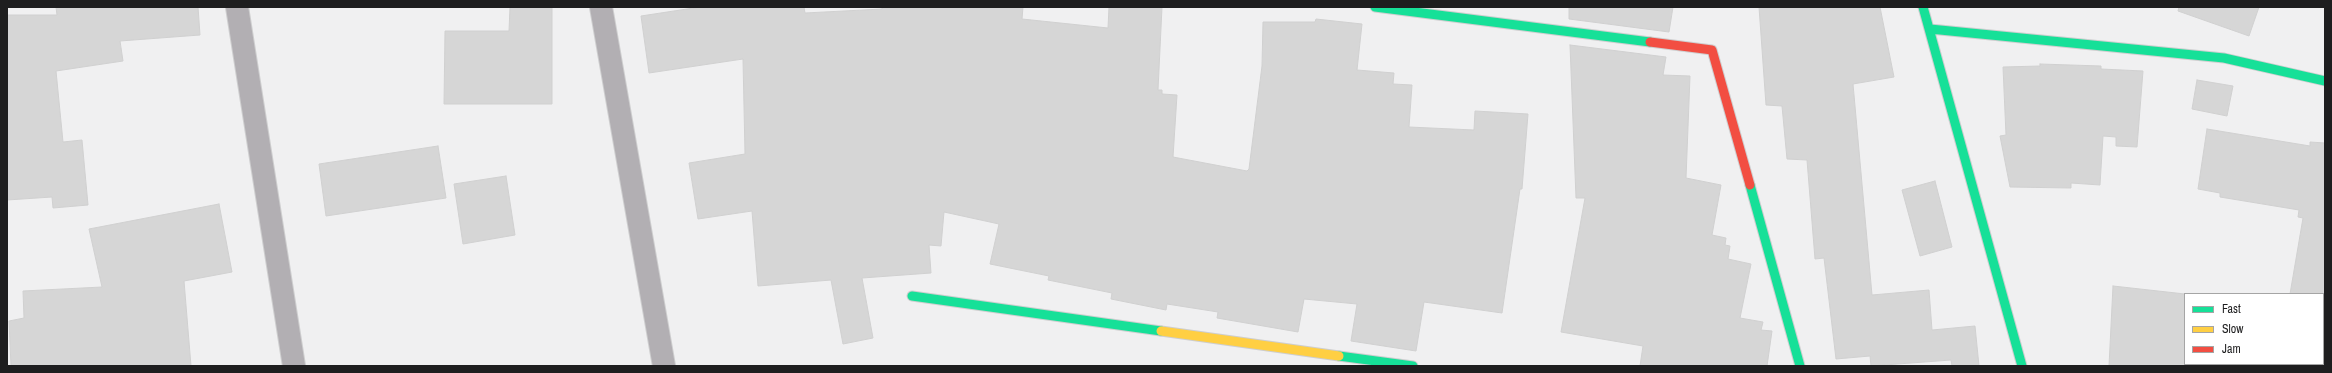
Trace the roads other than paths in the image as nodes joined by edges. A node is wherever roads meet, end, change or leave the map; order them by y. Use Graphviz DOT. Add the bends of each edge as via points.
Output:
graph roads {
  1 [pos="237,7"];
  2 [pos="601,7"];
  3 [pos="1375,7"];
  4 [pos="1922,7"];
  5 [pos="1930,29"];
  6 [pos="2325,80"];
  7 [pos="912,296"];
  8 [pos="294,366"];
  9 [pos="664,366"];
  10 [pos="1413,366"];
  11 [pos="1800,366"];
  12 [pos="2022,366"];
  1 -- 8 [label="street"];
  2 -- 9 [label="street"];
  3 -- 11 [label="street" via="1712,50"];
  4 -- 5 [label="street"];
  5 -- 6 [label="street" via="2224,58"];
  5 -- 12 [label="street"];
  7 -- 10 [label="street"];
}
